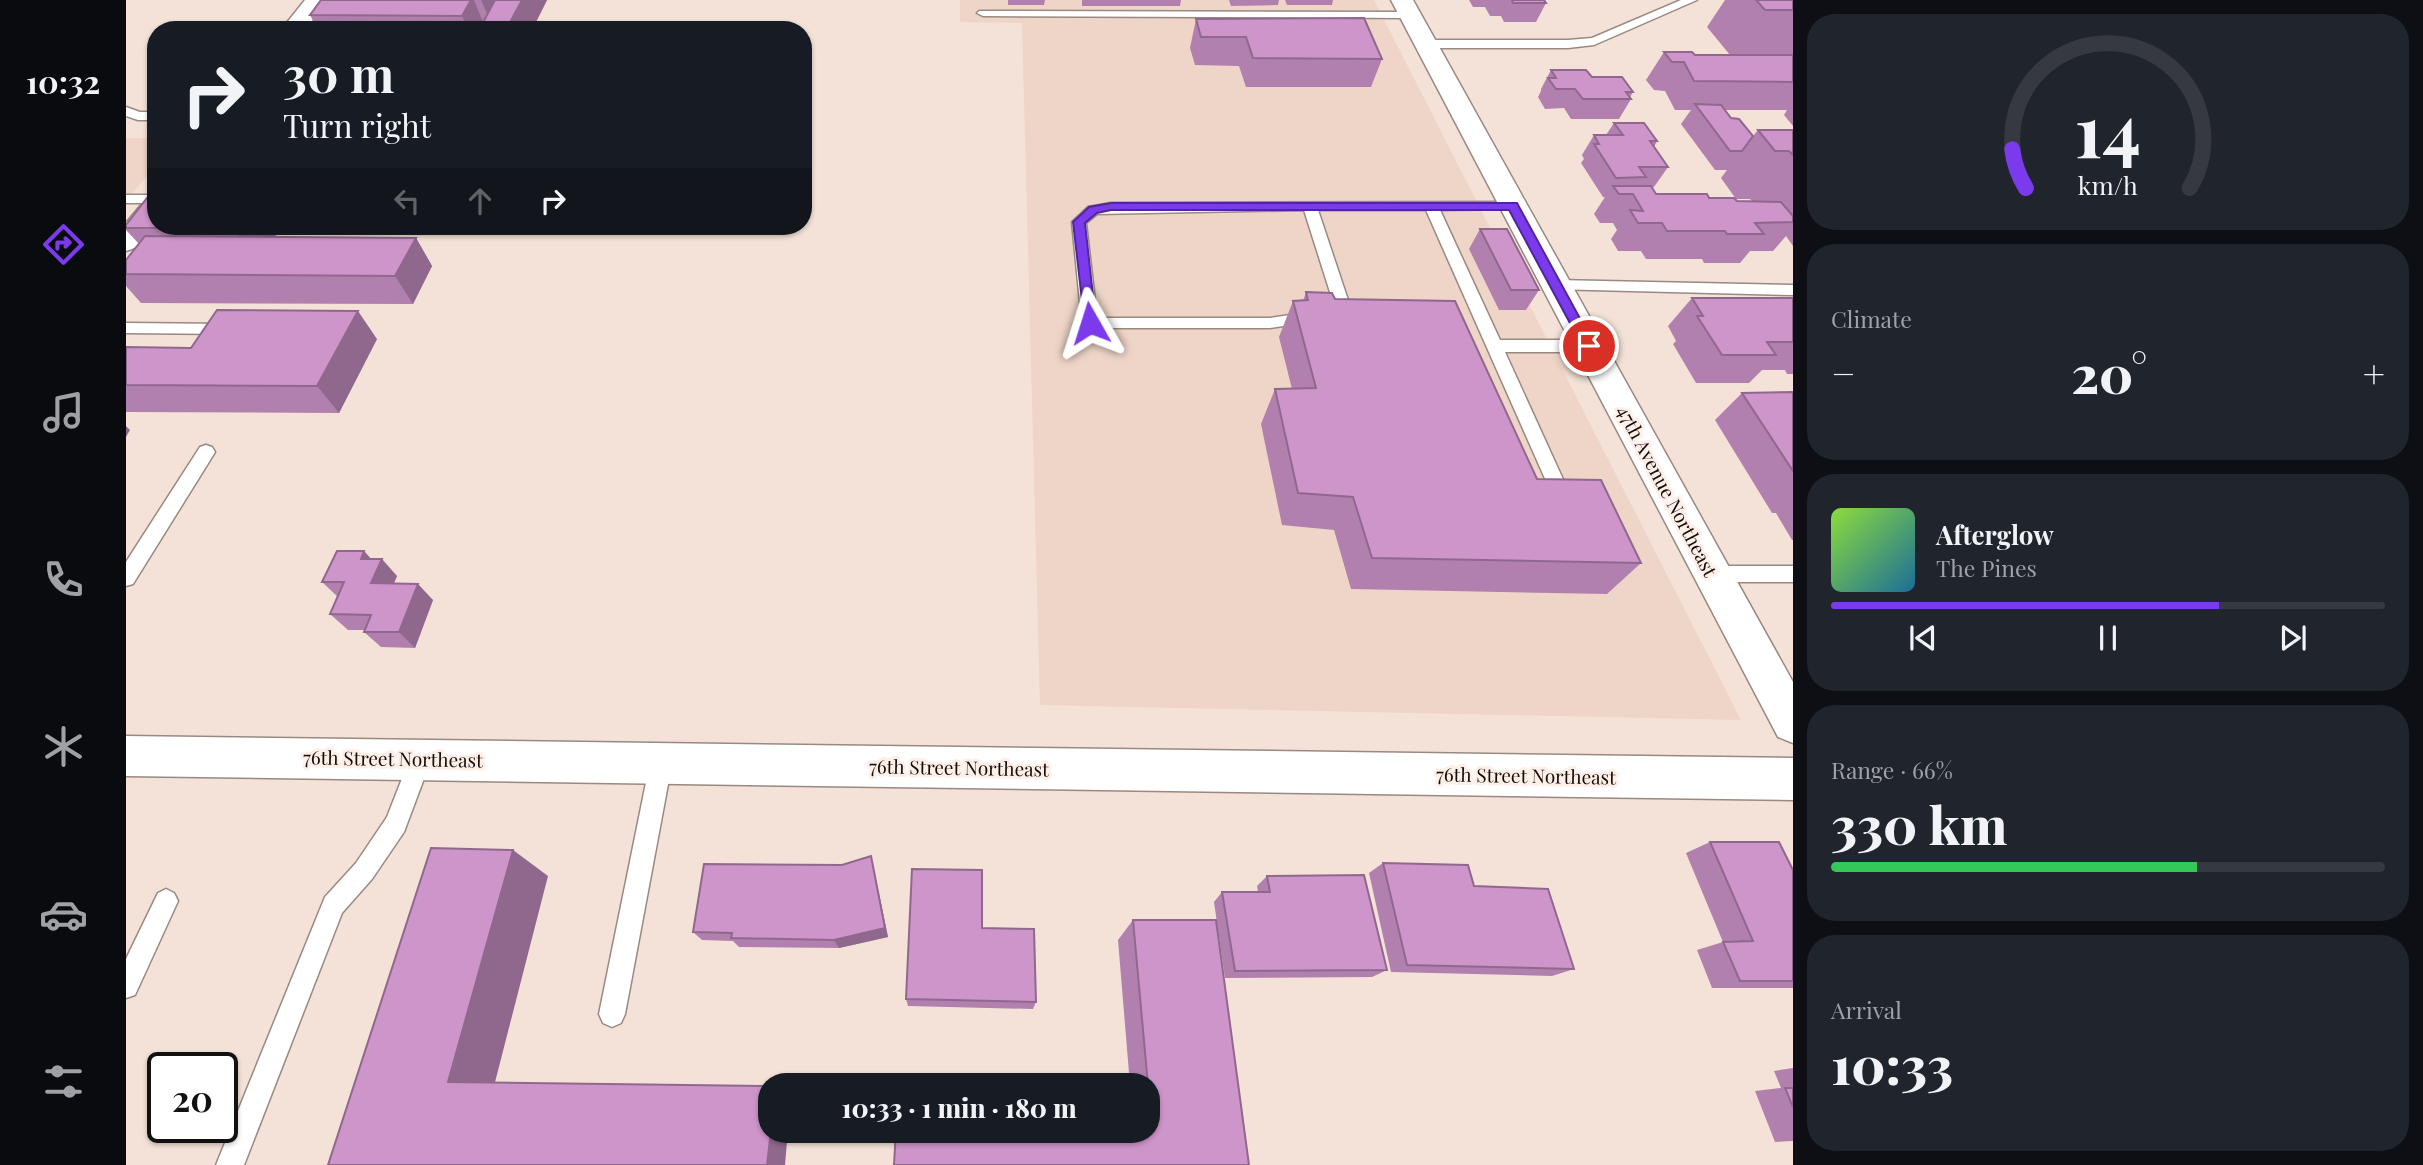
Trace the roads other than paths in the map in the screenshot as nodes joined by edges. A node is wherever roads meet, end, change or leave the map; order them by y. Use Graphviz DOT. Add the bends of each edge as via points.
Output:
graph roads {
  1 [pos="317,0"];
  2 [pos="1691,0"];
  3 [pos="1406,8"];
  4 [pos="983,13"];
  5 [pos="300,21"];
  6 [pos="1425,44"];
  7 [pos="126,111"];
  8 [pos="147,116"];
  9 [pos="126,199"];
  10 [pos="147,199"];
  11 [pos="1310,206"];
  12 [pos="1431,206"];
  13 [pos="1513,206"];
  14 [pos="147,216"];
  15 [pos="126,242"];
  16 [pos="1556,285"];
  17 [pos="1793,290"];
  18 [pos="126,328"];
  19 [pos="246,329"];
  20 [pos="1494,346"];
  21 [pos="1589,346"];
  22 [pos="206,452"];
  23 [pos="1563,499"];
  24 [pos="1712,574"];
  25 [pos="1793,574"];
  26 [pos="126,578"];
  27 [pos="1793,723"];
  28 [pos="126,756"];
  29 [pos="420,760"];
  30 [pos="661,763"];
  31 [pos="1793,779"];
  32 [pos="166,901"];
  33 [pos="126,986"];
  34 [pos="612,1014"];
  35 [pos="230,1165"];
  1 -- 5 [label="street"];
  2 -- 6 [label="lane" via="1594,41"];
  3 -- 4 [label="lane"];
  3 -- 6 [label="street, 47th Avenue Northeast"];
  6 -- 13 [label="street, 47th Avenue Northeast"];
  7 -- 8 [label="lane"];
  9 -- 10 [label="lane"];
  11 -- 11 [label="lane" via="1093,210 1079,222 1090,323 1270,323 1344,312"];
  11 -- 12 [label="lane"];
  12 -- 13 [label="lane"];
  12 -- 20 [label="lane"];
  13 -- 16 [label="street, 47th Avenue Northeast"];
  14 -- 15 [label="street"];
  16 -- 17 [label="lane"];
  16 -- 21 [label="street, 47th Avenue Northeast"];
  18 -- 19 [label="lane"];
  20 -- 21 [label="lane"];
  20 -- 23 [label="lane"];
  21 -- 24 [label="street, 47th Avenue Northeast"];
  22 -- 26 [label="lane"];
  24 -- 25 [label="lane"];
  24 -- 27 [label="street, 47th Avenue Northeast"];
  28 -- 29 [label="street, 76th Street Northeast"];
  29 -- 30 [label="street, 76th Street Northeast"];
  29 -- 35 [label="lane" via="396,824 364,871 333,905"];
  30 -- 31 [label="street, 76th Street Northeast"];
  30 -- 34 [label="lane"];
  32 -- 33 [label="lane"];
}
